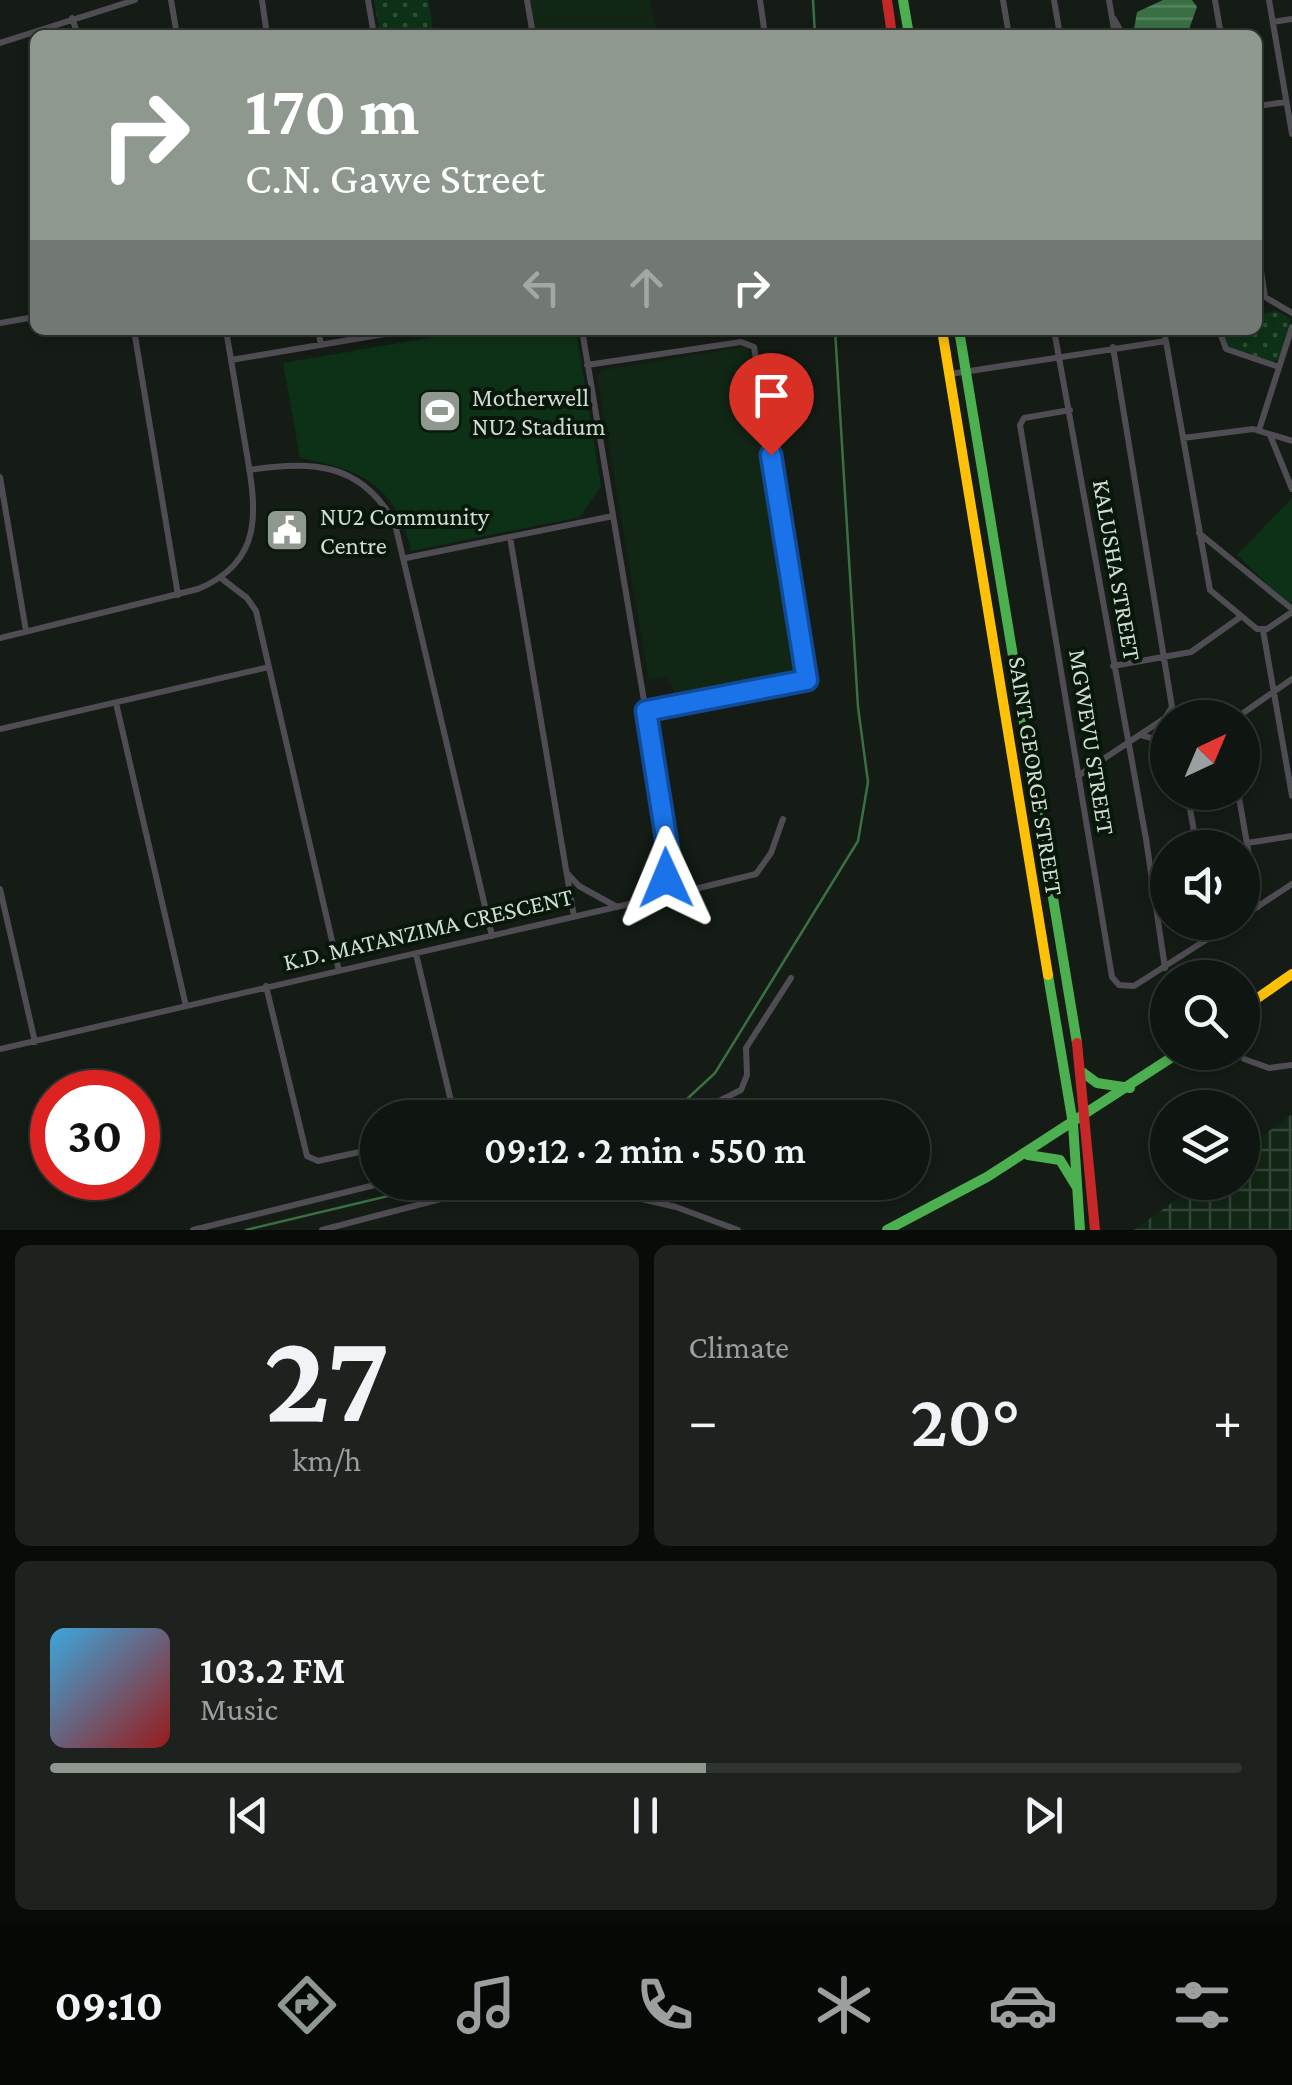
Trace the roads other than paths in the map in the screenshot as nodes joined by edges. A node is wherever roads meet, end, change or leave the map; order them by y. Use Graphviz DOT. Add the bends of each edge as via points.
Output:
graph roads {
  1 [pos="134,0"];
  2 [pos="171,0"];
  3 [pos="262,0"];
  4 [pos="368,0"];
  5 [pos="527,0"];
  6 [pos="760,0"];
  7 [pos="887,0"];
  8 [pos="903,0"];
  9 [pos="1003,0"];
  10 [pos="1054,0"];
  11 [pos="1109,0"];
  12 [pos="1215,0"];
  13 [pos="1269,0"];
  14 [pos="72,18"];
  15 [pos="1112,18"];
  16 [pos="1292,19"];
  17 [pos="1273,22"];
  18 [pos="36,30"];
  19 [pos="76,30"];
  20 [pos="176,30"];
  21 [pos="267,30"];
  22 [pos="373,30"];
  23 [pos="531,30"];
  24 [pos="764,30"];
  25 [pos="891,30"];
  26 [pos="908,30"];
  27 [pos="1008,30"];
  28 [pos="1059,30"];
  29 [pos="1114,30"];
  30 [pos="1120,30"];
  31 [pos="1220,30"];
  32 [pos="30,32"];
  33 [pos="0,42"];
  34 [pos="1286,102"];
  35 [pos="1262,105"];
  36 [pos="1292,134"];
  37 [pos="1262,278"];
  38 [pos="1292,313"];
  39 [pos="30,318"];
  40 [pos="0,323"];
  41 [pos="1292,327"];
  42 [pos="135,335"];
  43 [pos="227,335"];
  44 [pos="319,335"];
  45 [pos="379,335"];
  46 [pos="583,335"];
  47 [pos="943,335"];
  48 [pos="960,335"];
  49 [pos="1055,335"];
  50 [pos="1165,335"];
  51 [pos="1221,335"];
  52 [pos="1166,341"];
  53 [pos="321,345"];
  54 [pos="1113,348"];
  55 [pos="1061,356"];
  56 [pos="231,360"];
  57 [pos="586,365"];
  58 [pos="1279,367"];
  59 [pos="966,371"];
  60 [pos="950,374"];
  61 [pos="1070,410"];
  62 [pos="1259,430"];
  63 [pos="1270,434"];
  64 [pos="1183,438"];
  65 [pos="1292,441"];
  66 [pos="249,470"];
  67 [pos="0,478"];
  68 [pos="1292,489"];
  69 [pos="613,516"];
  70 [pos="1198,532"];
  71 [pos="510,536"];
  72 [pos="406,558"];
  73 [pos="221,578"];
  74 [pos="178,595"];
  75 [pos="1292,610"];
  76 [pos="1239,617"];
  77 [pos="1263,630"];
  78 [pos="26,631"];
  79 [pos="0,638"];
  80 [pos="1164,658"];
  81 [pos="1112,666"];
  82 [pos="269,667"];
  83 [pos="1292,679"];
  84 [pos="1274,692"];
  85 [pos="1170,700"];
  86 [pos="1260,702"];
  87 [pos="116,703"];
  88 [pos="646,711"];
  89 [pos="1150,728"];
  90 [pos="0,730"];
  91 [pos="1140,735"];
  92 [pos="1150,738"];
  93 [pos="1126,745"];
  94 [pos="1078,776"];
  95 [pos="1292,796"];
  96 [pos="783,820"];
  97 [pos="1292,836"];
  98 [pos="1260,841"];
  99 [pos="1150,870"];
  100 [pos="566,872"];
  101 [pos="664,883"];
  102 [pos="1292,884"];
  103 [pos="0,888"];
  104 [pos="1260,906"];
  105 [pos="617,907"];
  106 [pos="574,917"];
  107 [pos="492,936"];
  108 [pos="1207,940"];
  109 [pos="416,954"];
  110 [pos="1176,960"];
  111 [pos="339,971"];
  112 [pos="1292,974"];
  113 [pos="1150,976"];
  114 [pos="791,978"];
  115 [pos="266,986"];
  116 [pos="1260,996"];
  117 [pos="186,1006"];
  118 [pos="35,1042"];
  119 [pos="0,1049"];
  120 [pos="1260,1065"];
  121 [pos="1292,1065"];
  122 [pos="1080,1070"];
  123 [pos="1155,1070"];
  124 [pos="1130,1088"];
  125 [pos="450,1100"];
  126 [pos="721,1100"];
  127 [pos="1087,1116"];
  128 [pos="1073,1124"];
  129 [pos="360,1152"];
  130 [pos="1013,1160"];
  131 [pos="360,1189"];
  132 [pos="1080,1198"];
  133 [pos="437,1200"];
  134 [pos="646,1200"];
  135 [pos="192,1230"];
  136 [pos="322,1230"];
  137 [pos="738,1230"];
  138 [pos="887,1230"];
  139 [pos="1080,1230"];
  140 [pos="1094,1230"];
  1 -- 14 [label="street"];
  2 -- 20 [label="street"];
  3 -- 21 [label="street"];
  4 -- 22 [label="street"];
  5 -- 23 [label="street"];
  6 -- 24 [label="street"];
  7 -- 25 [label="main road"];
  8 -- 26 [label="main road"];
  9 -- 27 [label="street"];
  10 -- 28 [label="street"];
  11 -- 15 [label="street"];
  12 -- 31 [label="street"];
  13 -- 17 [label="street"];
  14 -- 18 [label="street"];
  14 -- 19 [label="street"];
  15 -- 29 [label="street"];
  15 -- 30 [label="street"];
  16 -- 17 [label="street"];
  17 -- 34 [label="street"];
  32 -- 33 [label="street"];
  34 -- 35 [label="street"];
  34 -- 36 [label="street"];
  37 -- 38 [label="street" via="1265,298"];
  39 -- 40 [label="street"];
  41 -- 58 [label="street"];
  42 -- 74 [label="street"];
  43 -- 56 [label="street"];
  44 -- 53 [label="street"];
  45 -- 53 [label="street"];
  46 -- 57 [label="street"];
  47 -- 60 [label="main road, SAINT GEORGE STREET"];
  48 -- 59 [label="main road, SAINT GEORGE STREET"];
  49 -- 55 [label="street, KALUSHA STREET"];
  50 -- 52 [label="street"];
  51 -- 58 [label="street" via="1226,350"];
  52 -- 54 [label="street"];
  52 -- 64 [label="street"];
  53 -- 56 [label="street"];
  54 -- 55 [label="street"];
  54 -- 80 [label="street"];
  55 -- 59 [label="street"];
  55 -- 61 [label="street, KALUSHA STREET"];
  56 -- 66 [label="street"];
  57 -- 69 [label="street"];
  57 -- 88 [label="street" via="752,343 807,680"];
  58 -- 62 [label="street"];
  59 -- 60 [label="street"];
  59 -- 122 [label="main road, SAINT GEORGE STREET"];
  60 -- 128 [label="main road, SAINT GEORGE STREET"];
  61 -- 81 [label="street, KALUSHA STREET"];
  61 -- 94 [label="street, MGWEVU STREET" via="1024,418 1020,425"];
  62 -- 63 [label="street"];
  62 -- 64 [label="street"];
  63 -- 65 [label="street"];
  63 -- 68 [label="street"];
  64 -- 70 [label="street"];
  66 -- 72 [label="street" via="302,463 342,473 391,515"];
  66 -- 73 [label="street" via="253,528 240,558"];
  67 -- 78 [label="street"];
  69 -- 71 [label="street"];
  69 -- 88 [label="street"];
  70 -- 75 [label="street"];
  70 -- 76 [label="street" via="1210,590"];
  71 -- 72 [label="street"];
  71 -- 100 [label="street"];
  72 -- 107 [label="street"];
  73 -- 74 [label="street"];
  73 -- 82 [label="street" via="253,604"];
  74 -- 78 [label="street"];
  75 -- 77 [label="street"];
  76 -- 77 [label="street"];
  76 -- 80 [label="street" via="1194,650"];
  77 -- 84 [label="street"];
  78 -- 79 [label="street"];
  80 -- 81 [label="street"];
  80 -- 85 [label="street"];
  81 -- 93 [label="street, KALUSHA STREET"];
  82 -- 87 [label="street"];
  82 -- 111 [label="street"];
  83 -- 84 [label="street"];
  84 -- 86 [label="street"];
  84 -- 95 [label="street"];
  87 -- 90 [label="street"];
  87 -- 117 [label="street"];
  88 -- 101 [label="street" via="668,850"];
  89 -- 91 [label="street"];
  91 -- 92 [label="street"];
  91 -- 93 [label="street"];
  93 -- 94 [label="street"];
  93 -- 99 [label="street, KALUSHA STREET"];
  94 -- 113 [label="street, MGWEVU STREET" via="1112,977 1129,987"];
  96 -- 101 [label="street" via="756,874 686,890"];
  97 -- 98 [label="street"];
  100 -- 105 [label="street"];
  100 -- 106 [label="street"];
  101 -- 105 [label="street, K.D. MATANZIMA CRESCENT" via="646,899"];
  102 -- 104 [label="street"];
  103 -- 118 [label="street"];
  105 -- 106 [label="street, K.D. MATANZIMA CRESCENT"];
  106 -- 107 [label="street, K.D. MATANZIMA CRESCENT"];
  107 -- 109 [label="street, K.D. MATANZIMA CRESCENT"];
  108 -- 110 [label="street, MGWEVU STREET"];
  109 -- 111 [label="street, K.D. MATANZIMA CRESCENT"];
  109 -- 125 [label="street"];
  111 -- 115 [label="street, K.D. MATANZIMA CRESCENT"];
  112 -- 116 [label="main road"];
  114 -- 126 [label="street" via="746,1048 741,1090"];
  115 -- 117 [label="street, K.D. MATANZIMA CRESCENT"];
  115 -- 129 [label="street" via="307,1156 318,1161"];
  117 -- 118 [label="street, K.D. MATANZIMA CRESCENT"];
  118 -- 119 [label="street, K.D. MATANZIMA CRESCENT"];
  120 -- 121 [label="street"];
  122 -- 124 [label="main road" via="1097,1083"];
  122 -- 127 [label="main road, SAINT GEORGE STREET"];
  123 -- 124 [label="main road"];
  124 -- 127 [label="main road"];
  127 -- 128 [label="main road"];
  127 -- 140 [label="main road, SAINT GEORGE STREET"];
  128 -- 130 [label="main road"];
  128 -- 132 [label="main road, SAINT GEORGE STREET"];
  130 -- 132 [label="main road" via="1035,1153 1060,1160"];
  130 -- 138 [label="main road"];
  131 -- 135 [label="street"];
  132 -- 139 [label="main road, SAINT GEORGE STREET"];
  133 -- 136 [label="street"];
  134 -- 137 [label="street"];
}
